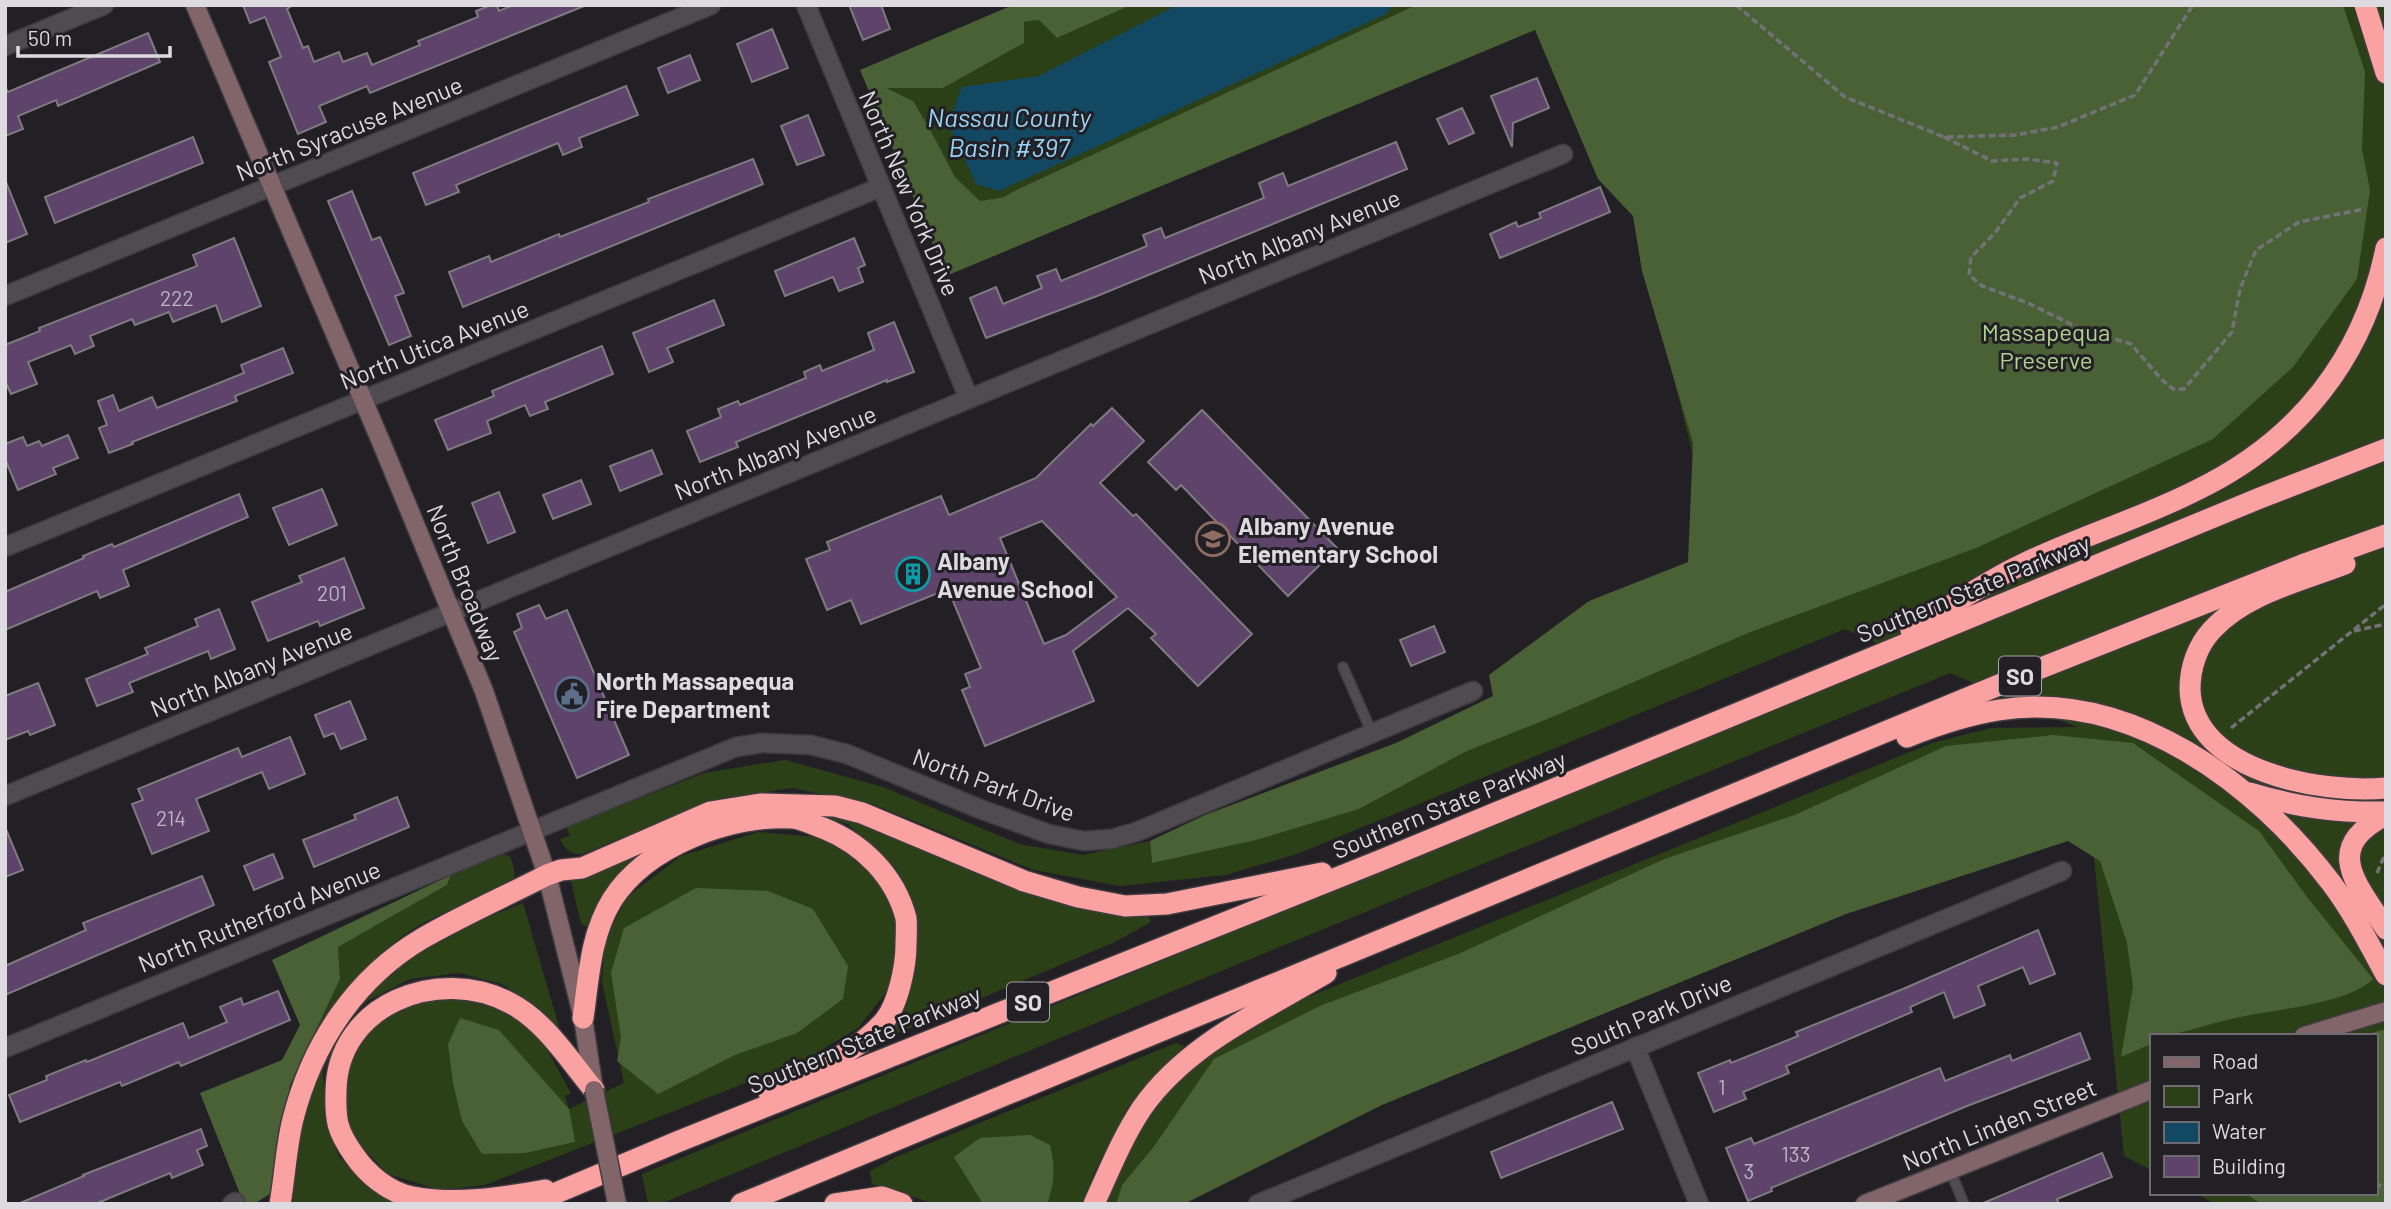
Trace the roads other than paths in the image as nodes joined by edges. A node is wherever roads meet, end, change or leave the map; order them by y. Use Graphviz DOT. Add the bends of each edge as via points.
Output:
graph roads {
  1 [pos="104,5"];
  2 [pos="195,5"];
  3 [pos="711,5"];
  4 [pos="806,5"];
  5 [pos="2365,5"];
  6 [pos="5,46"];
  7 [pos="2386,73"];
  8 [pos="1563,153"];
  9 [pos="272,186"];
  10 [pos="881,187"];
  11 [pos="2386,248"];
  12 [pos="5,296"];
  13 [pos="362,399"];
  14 [pos="969,399"];
  15 [pos="2386,449"];
  16 [pos="2386,535"];
  17 [pos="5,547"];
  18 [pos="2386,547"];
  19 [pos="451,612"];
  20 [pos="1343,667"];
  21 [pos="1850,667"];
  22 [pos="1473,691"];
  23 [pos="1372,733"];
  24 [pos="2386,788"];
  25 [pos="2245,791"];
  26 [pos="5,796"];
  27 [pos="2386,813"];
  28 [pos="1658,824"];
  29 [pos="532,831"];
  30 [pos="1379,861"];
  31 [pos="2062,871"];
  32 [pos="547,875"];
  33 [pos="2386,929"];
  34 [pos="1396,932"];
  35 [pos="2386,975"];
  36 [pos="2386,1011"];
  37 [pos="583,1018"];
  38 [pos="2311,1034"];
  39 [pos="1635,1047"];
  40 [pos="5,1048"];
  41 [pos="594,1090"];
  42 [pos="2150,1090"];
  43 [pos="677,1142"];
  44 [pos="1950,1170"];
  45 [pos="574,1185"];
  46 [pos="280,1204"];
  47 [pos="530,1204"];
  48 [pos="617,1204"];
  49 [pos="741,1204"];
  50 [pos="835,1204"];
  51 [pos="902,1204"];
  52 [pos="1094,1204"];
  53 [pos="1258,1204"];
  54 [pos="1699,1204"];
  55 [pos="1865,1204"];
  56 [pos="1964,1204"];
  1 -- 6 [label="street"];
  2 -- 9 [label="main road, North Broadway"];
  3 -- 9 [label="street, North Syracuse Avenue"];
  4 -- 10 [label="street, North New York Drive"];
  5 -- 7 [label="highway"];
  8 -- 14 [label="street, North Albany Avenue"];
  9 -- 12 [label="street, North Syracuse Avenue"];
  9 -- 13 [label="main road, North Broadway"];
  10 -- 13 [label="street, North Utica Avenue"];
  10 -- 14 [label="street, North New York Drive"];
  11 -- 21 [label="highway" via="2364,320 2348,354 2308,407 2257,454 2199,490 2020,565"];
  13 -- 17 [label="street, North Utica Avenue"];
  13 -- 19 [label="main road, North Broadway"];
  14 -- 19 [label="street, North Albany Avenue"];
  15 -- 21 [label="highway, Southern State Parkway / SO"];
  16 -- 28 [label="highway, SO" via="2028,673"];
  18 -- 24 [label="highway" via="2238,608 2199,647 2190,695 2199,723 2221,749 2238,758 2277,776 2322,786"];
  19 -- 26 [label="street, North Albany Avenue"];
  19 -- 29 [label="main road, North Broadway" via="484,691"];
  20 -- 23 [label="lane"];
  21 -- 30 [label="highway, Southern State Parkway / SO"];
  22 -- 23 [label="street, North Park Drive"];
  23 -- 29 [label="street, North Park Drive" via="1111,839 1084,841 1049,834 847,754 762,743 736,747"];
  25 -- 27 [label="highway" via="2304,808"];
  25 -- 28 [label="highway" via="2190,754 2137,728 2080,711 2027,707 1947,722 1826,770"];
  25 -- 35 [label="highway" via="2292,836 2333,886"];
  27 -- 33 [label="highway" via="2356,836 2349,858 2355,879"];
  28 -- 34 [label="highway, SO"];
  29 -- 32 [label="main road, North Broadway"];
  29 -- 40 [label="street, North Rutherford Avenue"];
  30 -- 32 [label="highway" via="1167,904 1125,906 1024,881 862,813 835,806 760,804 710,812 582,867"];
  30 -- 43 [label="highway, Southern State Parkway / SO"];
  31 -- 39 [label="street, South Park Drive"];
  32 -- 37 [label="main road, North Broadway"];
  32 -- 46 [label="highway" via="423,938 365,983 341,1012 304,1081"];
  34 -- 49 [label="highway, SO"];
  34 -- 52 [label="highway" via="1190,1057 1143,1106"];
  36 -- 38 [label="main road"];
  37 -- 41 [label="main road, North Broadway"];
  37 -- 43 [label="highway" via="593,942 612,900 645,863 683,842 720,827 796,818 837,834 882,870 906,920 906,965 887,1018 860,1044"];
  39 -- 53 [label="street, South Park Drive"];
  39 -- 54 [label="street"];
  41 -- 45 [label="highway" via="530,1015 488,993 457,988 422,990 394,1000 366,1020 347,1043 336,1072 335,1115 340,1135 363,1169 410,1197 466,1201"];
  41 -- 48 [label="main road, North Broadway, bridge"];
  42 -- 44 [label="main road, North Linden Street"];
  43 -- 45 [label="highway, Southern State Parkway / SO"];
  44 -- 55 [label="main road, North Linden Street"];
  44 -- 56 [label="lane"];
  45 -- 47 [label="highway, Southern State Parkway / SO"];
  50 -- 51 [label="highway" via="882,1197"];
}
